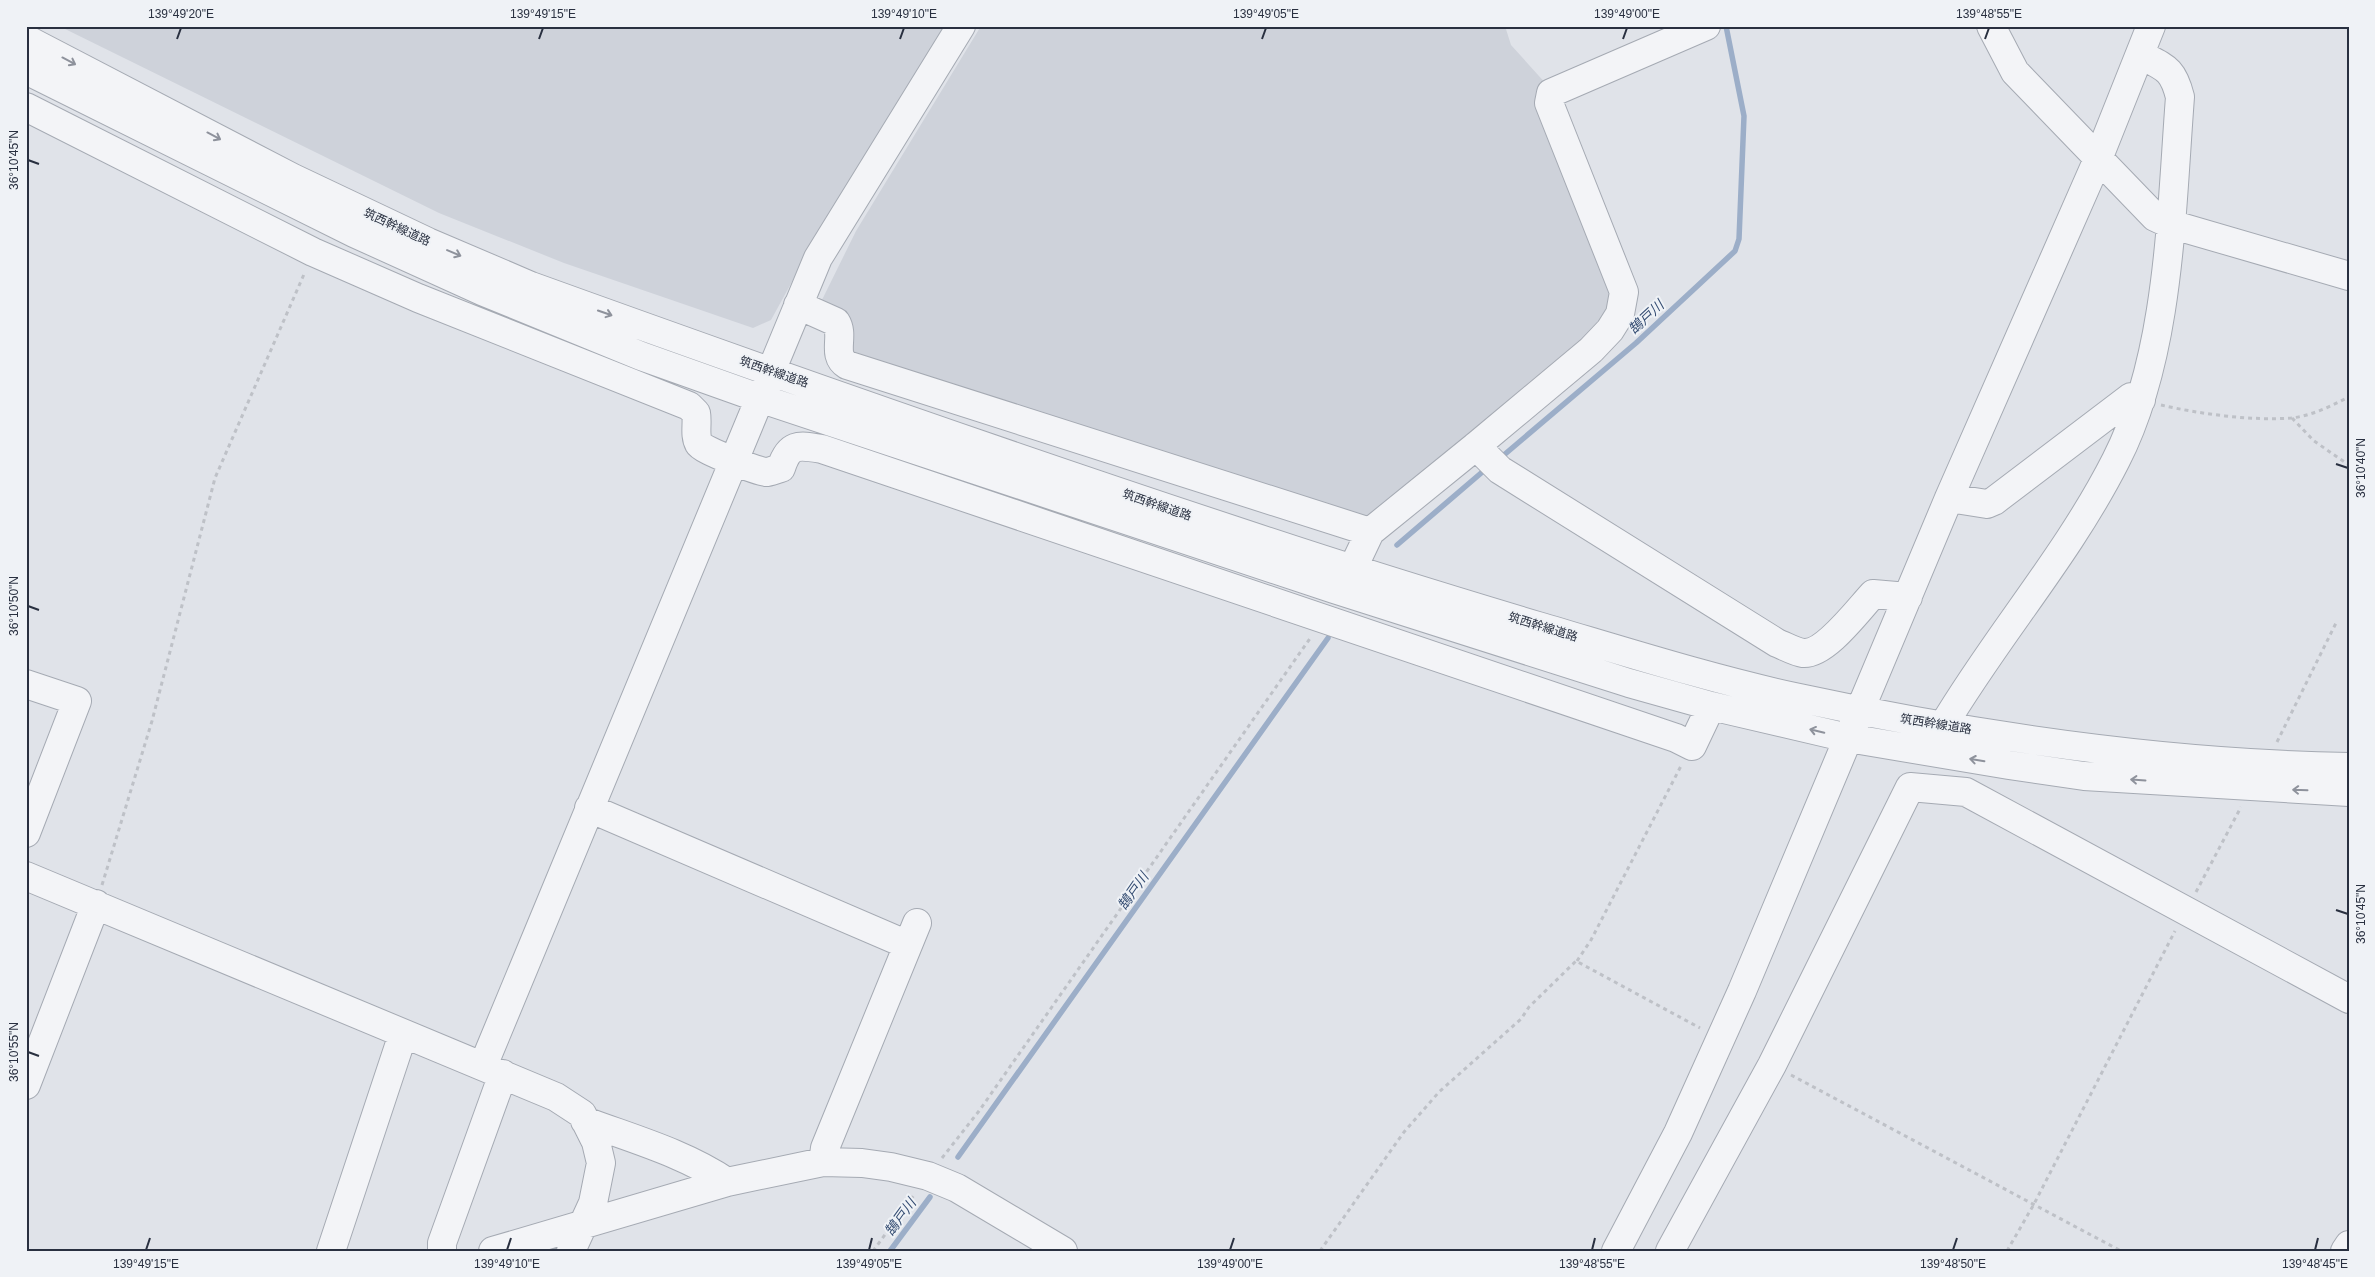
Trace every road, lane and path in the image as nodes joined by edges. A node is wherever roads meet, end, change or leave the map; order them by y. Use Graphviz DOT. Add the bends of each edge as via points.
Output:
graph roads {
  1 [pos="961,26"];
  2 [pos="1706,26"];
  3 [pos="1991,26"];
  4 [pos="2151,26"];
  5 [pos="26,39"];
  6 [pos="2141,55"];
  7 [pos="26,70"];
  8 [pos="26,107"];
  9 [pos="2098,159"];
  10 [pos="2170,224"];
  11 [pos="313,252"];
  12 [pos="2349,276"];
  13 [pos="798,305"];
  14 [pos="770,371"];
  15 [pos="2349,397"];
  16 [pos="759,398"];
  17 [pos="2141,400"];
  18 [pos="2292,418"];
  19 [pos="1476,446"];
  20 [pos="734,461"];
  21 [pos="2349,465"];
  22 [pos="1949,498"];
  23 [pos="1370,532"];
  24 [pos="1352,570"];
  25 [pos="1334,590"];
  26 [pos="1908,597"];
  27 [pos="1322,617"];
  28 [pos="2336,623"];
  29 [pos="26,684"];
  30 [pos="1712,706"];
  31 [pos="1861,711"];
  32 [pos="1943,726"];
  33 [pos="1848,738"];
  34 [pos="1692,746"];
  35 [pos="2270,764"];
  36 [pos="2349,767"];
  37 [pos="2244,787"];
  38 [pos="2349,792"];
  39 [pos="589,808"];
  40 [pos="26,833"];
  41 [pos="26,876"];
  42 [pos="96,904"];
  43 [pos="2186,910"];
  44 [pos="1576,961"];
  45 [pos="2349,999"];
  46 [pos="403,1034"];
  47 [pos="1721,1040"];
  48 [pos="1772,1065"];
  49 [pos="493,1070"];
  50 [pos="26,1085"];
  51 [pos="585,1121"];
  52 [pos="823,1162"];
  53 [pos="928,1176"];
  54 [pos="727,1182"];
  55 [pos="2034,1204"];
  56 [pos="583,1222"];
  57 [pos="2349,1244"];
  58 [pos="331,1251"];
  59 [pos="442,1251"];
  60 [pos="493,1251"];
  61 [pos="571,1251"];
  62 [pos="873,1251"];
  63 [pos="1063,1251"];
  64 [pos="1320,1251"];
  65 [pos="1616,1251"];
  66 [pos="1670,1251"];
  67 [pos="2006,1251"];
  68 [pos="2121,1251"];
  69 [pos="2345,1251"];
  1 -- 13 [label="street" via="829,239"];
  2 -- 19 [label="street" via="1551,93 1549,102 1624,292 1620,314 1591,350"];
  3 -- 9 [label="street" via="2015,72"];
  4 -- 6 [label="street"];
  5 -- 14 [label="street, 筑西幹線道路, one-way" via="293,178 428,242 531,286"];
  6 -- 9 [label="street"];
  6 -- 10 [label="street" via="2164,66 2175,79 2180,98"];
  7 -- 16 [label="street, 筑西幹線道路" via="354,234 614,345"];
  8 -- 11 [label="street"];
  9 -- 10 [label="street" via="2155,217"];
  9 -- 22 [label="street"];
  10 -- 12 [label="street"];
  10 -- 17 [label="street" via="2162,299"];
  11 -- 20 [label="street" via="418,298 689,406 696,413 699,444 705,450"];
  11 -- 42 [label="path" via="215,478 152,722"];
  13 -- 14 [label="street"];
  13 -- 23 [label="street" via="836,322 840,358 847,365"];
  14 -- 16 [label="street"];
  14 -- 24 [label="street, 筑西幹線道路"];
  15 -- 18 [label="path" via="2326,409"];
  16 -- 20 [label="street"];
  16 -- 25 [label="street, 筑西幹線道路"];
  17 -- 18 [label="path" via="2194,412"];
  17 -- 22 [label="street" via="2131,397 1994,502 1987,504"];
  17 -- 32 [label="street" via="2117,458 2092,505"];
  18 -- 21 [label="path" via="2314,441"];
  19 -- 23 [label="street"];
  19 -- 26 [label="street" via="1500,470 1777,643 1803,653 1830,641 1873,594"];
  20 -- 27 [label="street" via="766,472 781,468 792,448 822,449"];
  20 -- 39 [label="street"];
  22 -- 26 [label="street"];
  23 -- 24 [label="street"];
  24 -- 31 [label="street, 筑西幹線道路" via="1677,666"];
  25 -- 27 [label="street"];
  25 -- 30 [label="street, 筑西幹線道路"];
  26 -- 31 [label="street"];
  27 -- 34 [label="street"];
  27 -- 53 [label="path" via="985,1103"];
  28 -- 35 [label="path" via="2280,732"];
  29 -- 40 [label="street" via="77,701"];
  33 -- 30 [label="street, 筑西幹線道路, one-way"];
  30 -- 34 [label="street"];
  31 -- 32 [label="street, 筑西幹線道路"];
  31 -- 33 [label="street"];
  32 -- 35 [label="street, 筑西幹線道路" via="2108,750"];
  37 -- 33 [label="street, 筑西幹線道路, one-way" via="2084,776"];
  33 -- 47 [label="street"];
  34 -- 44 [label="path" via="1591,940"];
  35 -- 36 [label="street, 筑西幹線道路"];
  38 -- 37 [label="street, 筑西幹線道路, one-way"];
  37 -- 43 [label="path" via="2241,807"];
  39 -- 49 [label="street"];
  39 -- 52 [label="street" via="913,934 825,1148"];
  41 -- 42 [label="street"];
  42 -- 46 [label="street"];
  42 -- 50 [label="street"];
  43 -- 45 [label="street"];
  43 -- 48 [label="street" via="1966,792 1910,787"];
  43 -- 55 [label="path"];
  44 -- 47 [label="path"];
  44 -- 64 [label="path" via="1521,1019 1439,1092 1404,1132"];
  46 -- 49 [label="street"];
  46 -- 58 [label="street"];
  47 -- 65 [label="street" via="1678,1133"];
  48 -- 55 [label="path"];
  48 -- 66 [label="street"];
  49 -- 51 [label="street" via="556,1097 582,1114"];
  49 -- 59 [label="street"];
  51 -- 54 [label="street" via="651,1144 710,1170"];
  51 -- 56 [label="street" via="596,1142 601,1163 593,1203"];
  52 -- 53 [label="street" via="862,1163"];
  52 -- 54 [label="street"];
  53 -- 62 [label="path"];
  53 -- 63 [label="street" via="957,1188"];
  54 -- 56 [label="street"];
  55 -- 67 [label="path"];
  55 -- 68 [label="path"];
  56 -- 60 [label="street"];
  56 -- 61 [label="street"];
  57 -- 69 [label="street"];
}
